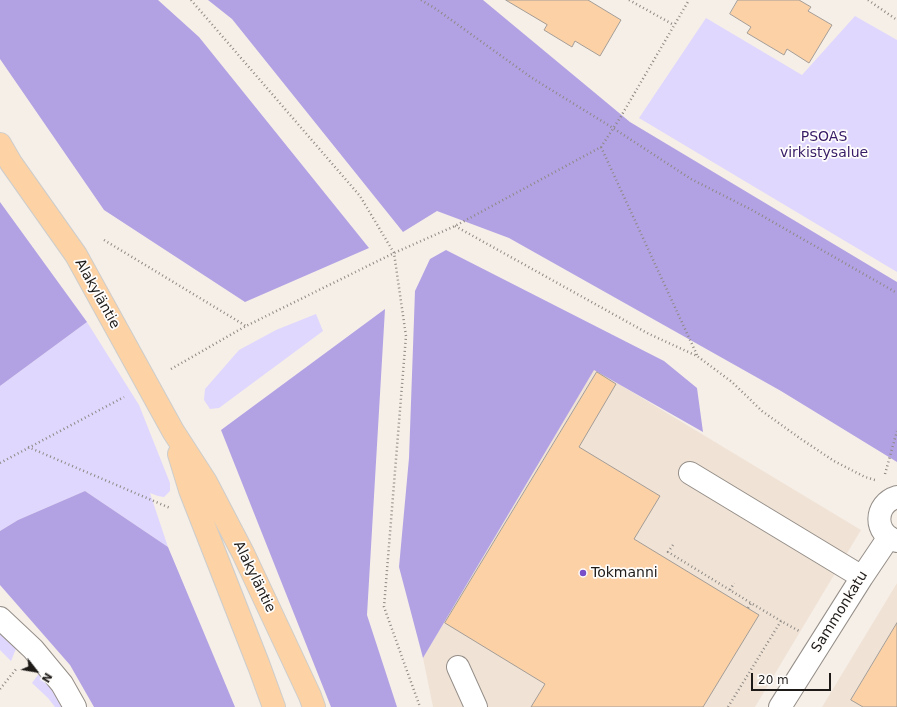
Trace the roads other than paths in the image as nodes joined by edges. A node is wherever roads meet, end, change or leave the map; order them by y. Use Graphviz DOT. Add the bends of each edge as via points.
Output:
graph roads {
  1 [pos="0,144"];
  2 [pos="6,158"];
  3 [pos="173,431"];
  4 [pos="690,473"];
  5 [pos="897,497"];
  6 [pos="893,539"];
  7 [pos="862,577"];
  8 [pos="0,618"];
  9 [pos="458,667"];
  10 [pos="75,707"];
  11 [pos="274,707"];
  12 [pos="314,707"];
  13 [pos="476,707"];
  14 [pos="780,707"];
  1 -- 2 [label="main road, Alakyläntie"];
  2 -- 3 [label="main road, Alakyläntie" via="76,255"];
  3 -- 11 [label="main road, Alakyläntie" via="190,490"];
  3 -- 12 [label="main road, Alakyläntie" via="206,482 244,553"];
  4 -- 7 [label="street"];
  5 -- 6 [label="street, Sammonkatu" via="885,503 879,517 883,532"];
  6 -- 7 [label="street, Sammonkatu"];
  7 -- 14 [label="street, Sammonkatu"];
  8 -- 10 [label="street" via="33,649 62,684"];
  9 -- 13 [label="street"];
}
